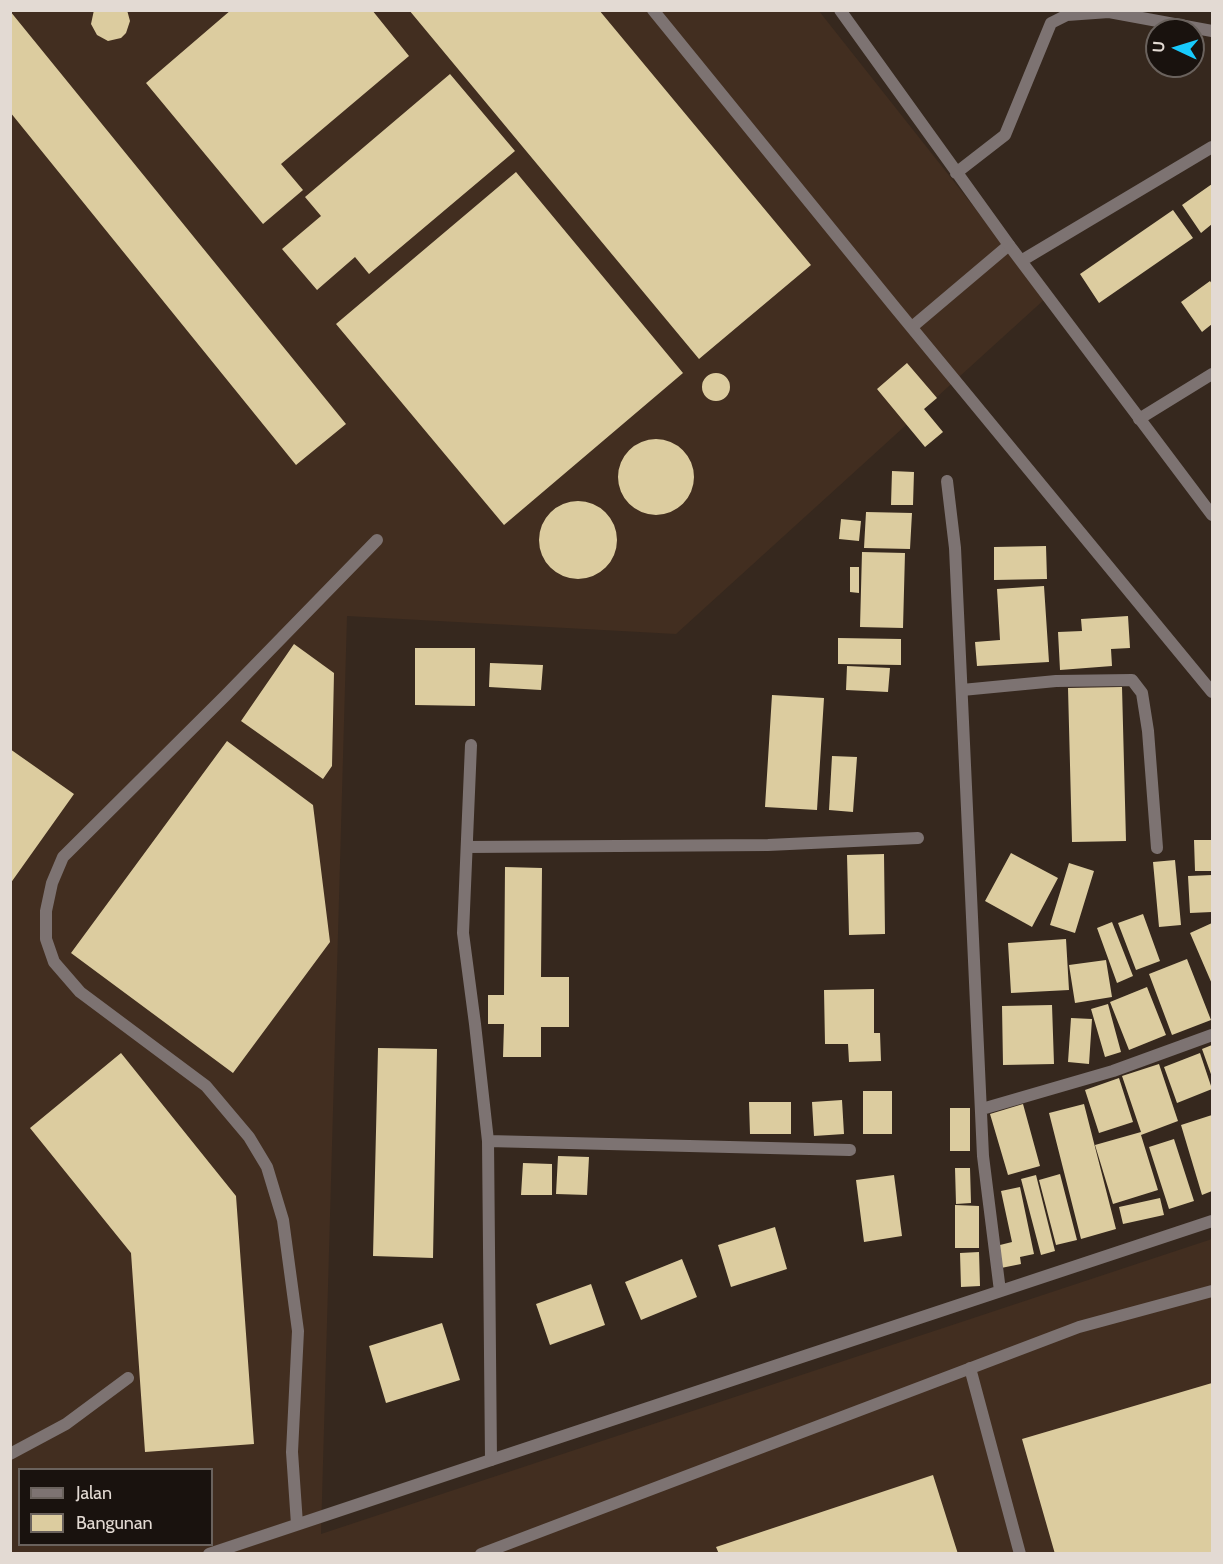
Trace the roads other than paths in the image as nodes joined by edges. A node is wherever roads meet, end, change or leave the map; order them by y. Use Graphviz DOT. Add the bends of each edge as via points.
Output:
graph roads {
  1 [pos="653,10"];
  2 [pos="840,10"];
  3 [pos="1212,31"];
  4 [pos="1212,147"];
  5 [pos="956,174"];
  6 [pos="1009,245"];
  7 [pos="1021,261"];
  8 [pos="912,327"];
  9 [pos="1212,374"];
  10 [pos="1139,419"];
  11 [pos="947,481"];
  12 [pos="1212,515"];
  13 [pos="377,540"];
  14 [pos="962,690"];
  15 [pos="1212,692"];
  16 [pos="471,745"];
  17 [pos="918,838"];
  18 [pos="467,847"];
  19 [pos="1157,848"];
  20 [pos="1212,1035"];
  21 [pos="982,1109"];
  22 [pos="488,1141"];
  23 [pos="850,1150"];
  24 [pos="1212,1221"];
  25 [pos="1000,1291"];
  26 [pos="1212,1291"];
  27 [pos="970,1368"];
  28 [pos="128,1378"];
  29 [pos="10,1454"];
  30 [pos="491,1460"];
  31 [pos="297,1524"];
  32 [pos="209,1554"];
  33 [pos="480,1554"];
  34 [pos="1020,1554"];
  1 -- 8 [label="street"];
  2 -- 5 [label="street"];
  3 -- 5 [label="street" via="1109,12 1067,15 1052,23 1005,135"];
  4 -- 7 [label="street"];
  5 -- 6 [label="street"];
  6 -- 7 [label="street"];
  6 -- 8 [label="street"];
  7 -- 10 [label="street"];
  8 -- 15 [label="street"];
  9 -- 10 [label="street"];
  10 -- 12 [label="street"];
  11 -- 14 [label="street" via="955,548"];
  13 -- 31 [label="street" via="63,857 46,910 46,939 54,962 80,992 206,1086 249,1137 267,1167 283,1220 298,1332 292,1452"];
  14 -- 19 [label="street" via="1056,681 1132,680 1142,693 1148,731"];
  14 -- 21 [label="street"];
  16 -- 18 [label="street"];
  17 -- 18 [label="street" via="768,845"];
  18 -- 22 [label="street" via="463,933"];
  20 -- 21 [label="street" via="1113,1071"];
  21 -- 25 [label="street" via="983,1156"];
  22 -- 23 [label="street"];
  22 -- 30 [label="street"];
  24 -- 25 [label="street"];
  25 -- 30 [label="street"];
  26 -- 27 [label="street" via="1079,1327"];
  27 -- 33 [label="street"];
  27 -- 34 [label="street"];
  28 -- 29 [label="street" via="66,1424"];
  30 -- 31 [label="street"];
  31 -- 32 [label="street"];
}
